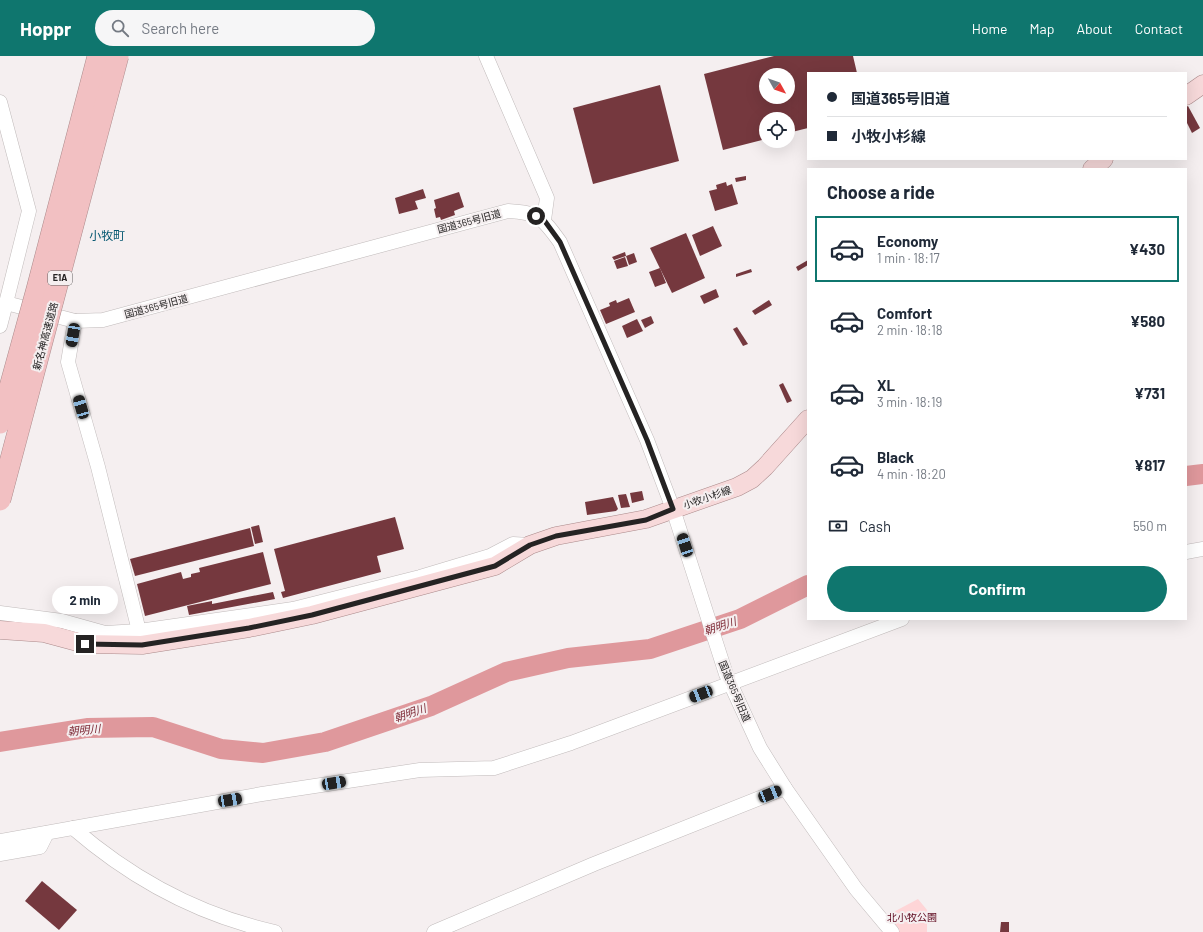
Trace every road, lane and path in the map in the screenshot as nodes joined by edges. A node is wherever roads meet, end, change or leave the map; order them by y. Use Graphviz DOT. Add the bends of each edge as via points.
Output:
graph roads {
  1 [pos="98,56"];
  2 [pos="118,56"];
  3 [pos="486,56"];
  4 [pos="1203,84"];
  5 [pos="1187,95"];
  6 [pos="0,102"];
  7 [pos="1103,160"];
  8 [pos="1093,168"];
  9 [pos="544,220"];
  10 [pos="6,304"];
  11 [pos="75,321"];
  12 [pos="0,326"];
  13 [pos="807,419"];
  14 [pos="0,424"];
  15 [pos="0,500"];
  16 [pos="674,513"];
  17 [pos="530,545"];
  18 [pos="1203,549"];
  19 [pos="1187,552"];
  20 [pos="0,613"];
  21 [pos="899,620"];
  22 [pos="0,630"];
  23 [pos="139,630"];
  24 [pos="728,678"];
  25 [pos="785,788"];
  26 [pos="73,828"];
  27 [pos="47,833"];
  28 [pos="0,841"];
  29 [pos="0,854"];
  30 [pos="275,932"];
  31 [pos="434,932"];
  32 [pos="892,932"];
  1 -- 14 [label="highway, 新名神高速道路 / E1A, bridge"];
  2 -- 15 [label="highway, 新名神高速道路 / E1A, bridge"];
  3 -- 9 [label="street" via="547,198"];
  4 -- 5 [label="main road"];
  6 -- 10 [label="street" via="29,211"];
  7 -- 8 [label="main road"];
  9 -- 11 [label="street, 国道365号旧道" via="528,212 508,211 103,320"];
  9 -- 16 [label="street, 国道365号旧道" via="560,242 647,440"];
  10 -- 11 [label="street, 国道365号旧道"];
  10 -- 12 [label="street"];
  11 -- 23 [label="street" via="68,362 98,467"];
  13 -- 16 [label="main road, 小牧小杉線" via="752,479"];
  16 -- 17 [label="main road, 小牧小杉線" via="556,536"];
  16 -- 24 [label="street, 国道365号旧道"];
  17 -- 22 [label="main road, 小牧小杉線" via="495,566 312,615 249,628 149,644 85,644 44,633"];
  17 -- 23 [label="street" via="514,544 490,556 293,609"];
  18 -- 19 [label="street"];
  20 -- 23 [label="street" via="62,621 105,633"];
  21 -- 24 [label="street"];
  24 -- 25 [label="street, 国道365号旧道" via="760,748"];
  24 -- 26 [label="street" via="571,743 494,768 420,770 262,794"];
  25 -- 31 [label="street" via="594,864"];
  25 -- 32 [label="street, 国道365号旧道" via="856,889"];
  26 -- 27 [label="street"];
  26 -- 30 [label="street" via="105,855 151,885 212,914"];
  27 -- 28 [label="street"];
  27 -- 29 [label="street" via="40,847"];
}
